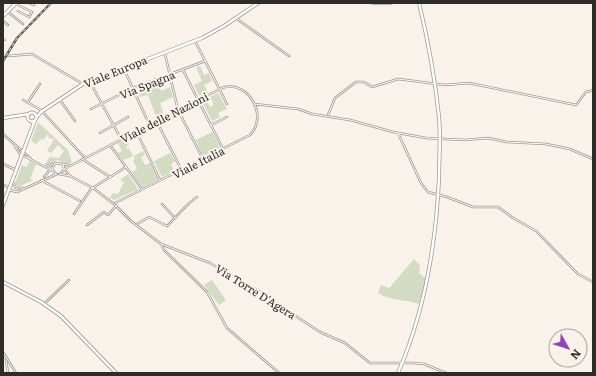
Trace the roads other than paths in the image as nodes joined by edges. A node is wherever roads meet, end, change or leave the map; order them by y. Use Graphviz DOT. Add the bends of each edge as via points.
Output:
graph roads {
  1 [pos="15,3"];
  2 [pos="29,3"];
  3 [pos="258,3"];
  4 [pos="373,3"];
  5 [pos="391,3"];
  6 [pos="420,3"];
  7 [pos="34,5"];
  8 [pos="8,11"];
  9 [pos="18,11"];
  10 [pos="3,16"];
  11 [pos="236,18"];
  12 [pos="3,21"];
  13 [pos="23,24"];
  14 [pos="8,25"];
  15 [pos="195,40"];
  16 [pos="165,51"];
  17 [pos="8,56"];
  18 [pos="289,56"];
  19 [pos="205,61"];
  20 [pos="123,67"];
  21 [pos="183,69"];
  22 [pos="170,74"];
  23 [pos="89,81"];
  24 [pos="40,84"];
  25 [pos="83,84"];
  26 [pos="434,84"];
  27 [pos="133,88"];
  28 [pos="220,89"];
  29 [pos="593,90"];
  30 [pos="60,99"];
  31 [pos="23,100"];
  32 [pos="198,100"];
  33 [pos="28,102"];
  34 [pos="101,103"];
  35 [pos="227,104"];
  36 [pos="253,104"];
  37 [pos="91,109"];
  38 [pos="178,110"];
  39 [pos="42,112"];
  40 [pos="33,113"];
  41 [pos="29,114"];
  42 [pos="22,116"];
  43 [pos="327,116"];
  44 [pos="128,117"];
  45 [pos="227,117"];
  46 [pos="3,118"];
  47 [pos="36,119"];
  48 [pos="29,120"];
  49 [pos="75,121"];
  50 [pos="157,121"];
  51 [pos="114,125"];
  52 [pos="150,125"];
  53 [pos="210,125"];
  54 [pos="33,127"];
  55 [pos="136,132"];
  56 [pos="100,133"];
  57 [pos="398,133"];
  58 [pos="3,134"];
  59 [pos="122,139"];
  60 [pos="440,139"];
  61 [pos="110,145"];
  62 [pos="15,146"];
  63 [pos="223,149"];
  64 [pos="23,154"];
  65 [pos="84,158"];
  66 [pos="82,159"];
  67 [pos="203,159"];
  68 [pos="593,159"];
  69 [pos="32,160"];
  70 [pos="3,164"];
  71 [pos="63,164"];
  72 [pos="53,165"];
  73 [pos="72,165"];
  74 [pos="44,166"];
  75 [pos="126,167"];
  76 [pos="64,169"];
  77 [pos="17,170"];
  78 [pos="50,170"];
  79 [pos="182,170"];
  80 [pos="53,172"];
  81 [pos="56,174"];
  82 [pos="59,174"];
  83 [pos="70,176"];
  84 [pos="110,177"];
  85 [pos="41,180"];
  86 [pos="160,181"];
  87 [pos="12,182"];
  88 [pos="3,185"];
  89 [pos="16,188"];
  90 [pos="23,188"];
  91 [pos="93,188"];
  92 [pos="9,189"];
  93 [pos="142,190"];
  94 [pos="438,195"];
  95 [pos="197,197"];
  96 [pos="81,201"];
  97 [pos="115,204"];
  98 [pos="162,204"];
  99 [pos="3,205"];
  100 [pos="74,214"];
  101 [pos="176,218"];
  102 [pos="137,224"];
  103 [pos="87,225"];
  104 [pos="161,244"];
  105 [pos="69,280"];
  106 [pos="3,282"];
  107 [pos="593,282"];
  108 [pos="44,304"];
  109 [pos="3,352"];
  110 [pos="6,358"];
  111 [pos="403,362"];
  112 [pos="8,373"];
  113 [pos="16,373"];
  114 [pos="116,373"];
  115 [pos="280,373"];
  116 [pos="398,373"];
  117 [pos="446,373"];
  1 -- 8 [label="main road"];
  1 -- 9 [label="street" via="32,12 28,17"];
  2 -- 7 [label="street"];
  3 -- 11 [label="main road, Viale Europa"];
  4 -- 5 [label="main road"];
  6 -- 26 [label="main road"];
  8 -- 10 [label="main road"];
  8 -- 13 [label="street"];
  11 -- 15 [label="main road, Viale Europa"];
  11 -- 18 [label="street"];
  12 -- 14 [label="street"];
  15 -- 16 [label="main road, Viale Europa"];
  15 -- 19 [label="street"];
  16 -- 20 [label="main road, Viale Europa"];
  16 -- 22 [label="street"];
  17 -- 25 [label="street" via="32,54"];
  19 -- 21 [label="street, Via Spagna"];
  19 -- 28 [label="street"];
  20 -- 23 [label="main road, Viale Europa"];
  20 -- 27 [label="street"];
  21 -- 22 [label="street, Via Spagna"];
  21 -- 32 [label="street"];
  22 -- 27 [label="street, Via Spagna"];
  22 -- 38 [label="street"];
  23 -- 25 [label="main road, Viale Europa"];
  23 -- 34 [label="street"];
  24 -- 33 [label="street"];
  25 -- 30 [label="main road, Viale Europa"];
  26 -- 29 [label="street" via="469,83 576,105 586,92"];
  26 -- 43 [label="street" via="398,79 372,87 364,82 356,82 335,98"];
  26 -- 60 [label="main road"];
  27 -- 34 [label="street, Via Spagna"];
  27 -- 52 [label="street"];
  28 -- 32 [label="street, Viale delle Nazioni"];
  28 -- 35 [label="street"];
  28 -- 36 [label="street, Viale delle Nazioni" via="229,86 241,89"];
  30 -- 39 [label="main road, Viale Europa"];
  30 -- 49 [label="street"];
  31 -- 33 [label="street"];
  32 -- 38 [label="street, Viale delle Nazioni"];
  32 -- 53 [label="street"];
  33 -- 39 [label="street"];
  34 -- 37 [label="street, Via Spagna"];
  34 -- 51 [label="street"];
  36 -- 43 [label="street" via="298,109"];
  36 -- 63 [label="street, Viale Italia" via="258,119 254,130 248,137"];
  38 -- 50 [label="street, Viale delle Nazioni"];
  38 -- 67 [label="street"];
  39 -- 40 [label="main road, Viale Europa"];
  39 -- 47 [label="main road, Viale Europa"];
  39 -- 65 [label="street"];
  40 -- 41 [label="main road, Viale Europa"];
  40 -- 47 [label="main road"];
  41 -- 42 [label="main road, Viale Europa"];
  41 -- 48 [label="main road"];
  42 -- 46 [label="main road, Viale Europa"];
  42 -- 48 [label="main road"];
  43 -- 57 [label="street"];
  44 -- 51 [label="street"];
  45 -- 53 [label="street"];
  47 -- 48 [label="main road"];
  47 -- 54 [label="main road"];
  48 -- 54 [label="main road"];
  50 -- 52 [label="street, Viale delle Nazioni"];
  50 -- 79 [label="street"];
  51 -- 56 [label="street"];
  51 -- 59 [label="street"];
  52 -- 55 [label="street, Viale delle Nazioni"];
  53 -- 63 [label="street"];
  54 -- 64 [label="main road"];
  55 -- 59 [label="street, Viale delle Nazioni"];
  55 -- 86 [label="street"];
  57 -- 60 [label="street"];
  57 -- 94 [label="street" via="424,189"];
  58 -- 62 [label="street"];
  59 -- 61 [label="street, Viale delle Nazioni"];
  60 -- 68 [label="street" via="488,138 507,142 546,144 570,149"];
  60 -- 94 [label="main road"];
  61 -- 65 [label="street, Viale delle Nazioni"];
  61 -- 75 [label="street"];
  62 -- 64 [label="street"];
  62 -- 64 [label="street"];
  63 -- 67 [label="street, Viale Italia"];
  64 -- 69 [label="street"];
  64 -- 69 [label="street"];
  64 -- 77 [label="main road"];
  65 -- 66 [label="street, Viale delle Nazioni"];
  66 -- 73 [label="street, Viale delle Nazioni"];
  66 -- 84 [label="street"];
  67 -- 79 [label="street, Viale Italia"];
  69 -- 74 [label="street"];
  70 -- 77 [label="street"];
  71 -- 72 [label="street" via="57,162"];
  71 -- 73 [label="street"];
  71 -- 76 [label="street"];
  72 -- 74 [label="street"];
  72 -- 78 [label="street"];
  72 -- 80 [label="street"];
  73 -- 76 [label="street, Viale delle Nazioni"];
  74 -- 78 [label="street"];
  75 -- 84 [label="street"];
  75 -- 93 [label="street"];
  76 -- 82 [label="street"];
  76 -- 83 [label="street"];
  77 -- 87 [label="main road"];
  78 -- 80 [label="street"];
  78 -- 85 [label="street"];
  79 -- 86 [label="street, Viale Italia"];
  80 -- 81 [label="street"];
  81 -- 82 [label="street"];
  81 -- 85 [label="street"];
  82 -- 83 [label="street"];
  83 -- 91 [label="street, Via Torre D'Agera"];
  84 -- 91 [label="street"];
  85 -- 90 [label="street"];
  85 -- 96 [label="street"];
  86 -- 93 [label="street, Viale Italia"];
  87 -- 89 [label="street"];
  87 -- 92 [label="main road"];
  88 -- 92 [label="street"];
  89 -- 90 [label="street"];
  89 -- 92 [label="street"];
  90 -- 92 [label="street" via="17,192"];
  91 -- 96 [label="street"];
  91 -- 97 [label="street, Via Torre D'Agera"];
  92 -- 99 [label="main road"];
  93 -- 97 [label="street, Viale Italia"];
  94 -- 107 [label="street" via="473,207 498,207 536,231 578,274"];
  94 -- 111 [label="main road" via="430,267"];
  95 -- 101 [label="street"];
  96 -- 100 [label="street"];
  97 -- 102 [label="street, Via Torre D'Agera"];
  97 -- 103 [label="street, Viale Italia" via="108,215 104,212"];
  98 -- 101 [label="street"];
  101 -- 102 [label="street" via="165,227 149,217"];
  102 -- 104 [label="street, Via Torre D'Agera"];
  104 -- 111 [label="street, Via Torre D'Agera" via="210,263 264,294 320,332 345,343 370,363"];
  104 -- 115 [label="street" via="207,292 227,328"];
  105 -- 108 [label="street"];
  106 -- 108 [label="main road"];
  108 -- 114 [label="main road" via="66,320"];
  109 -- 110 [label="street"];
  110 -- 112 [label="street"];
  110 -- 113 [label="street"];
  111 -- 116 [label="main road"];
  111 -- 117 [label="street, Via Torre D'Agera" via="424,364"];
}
